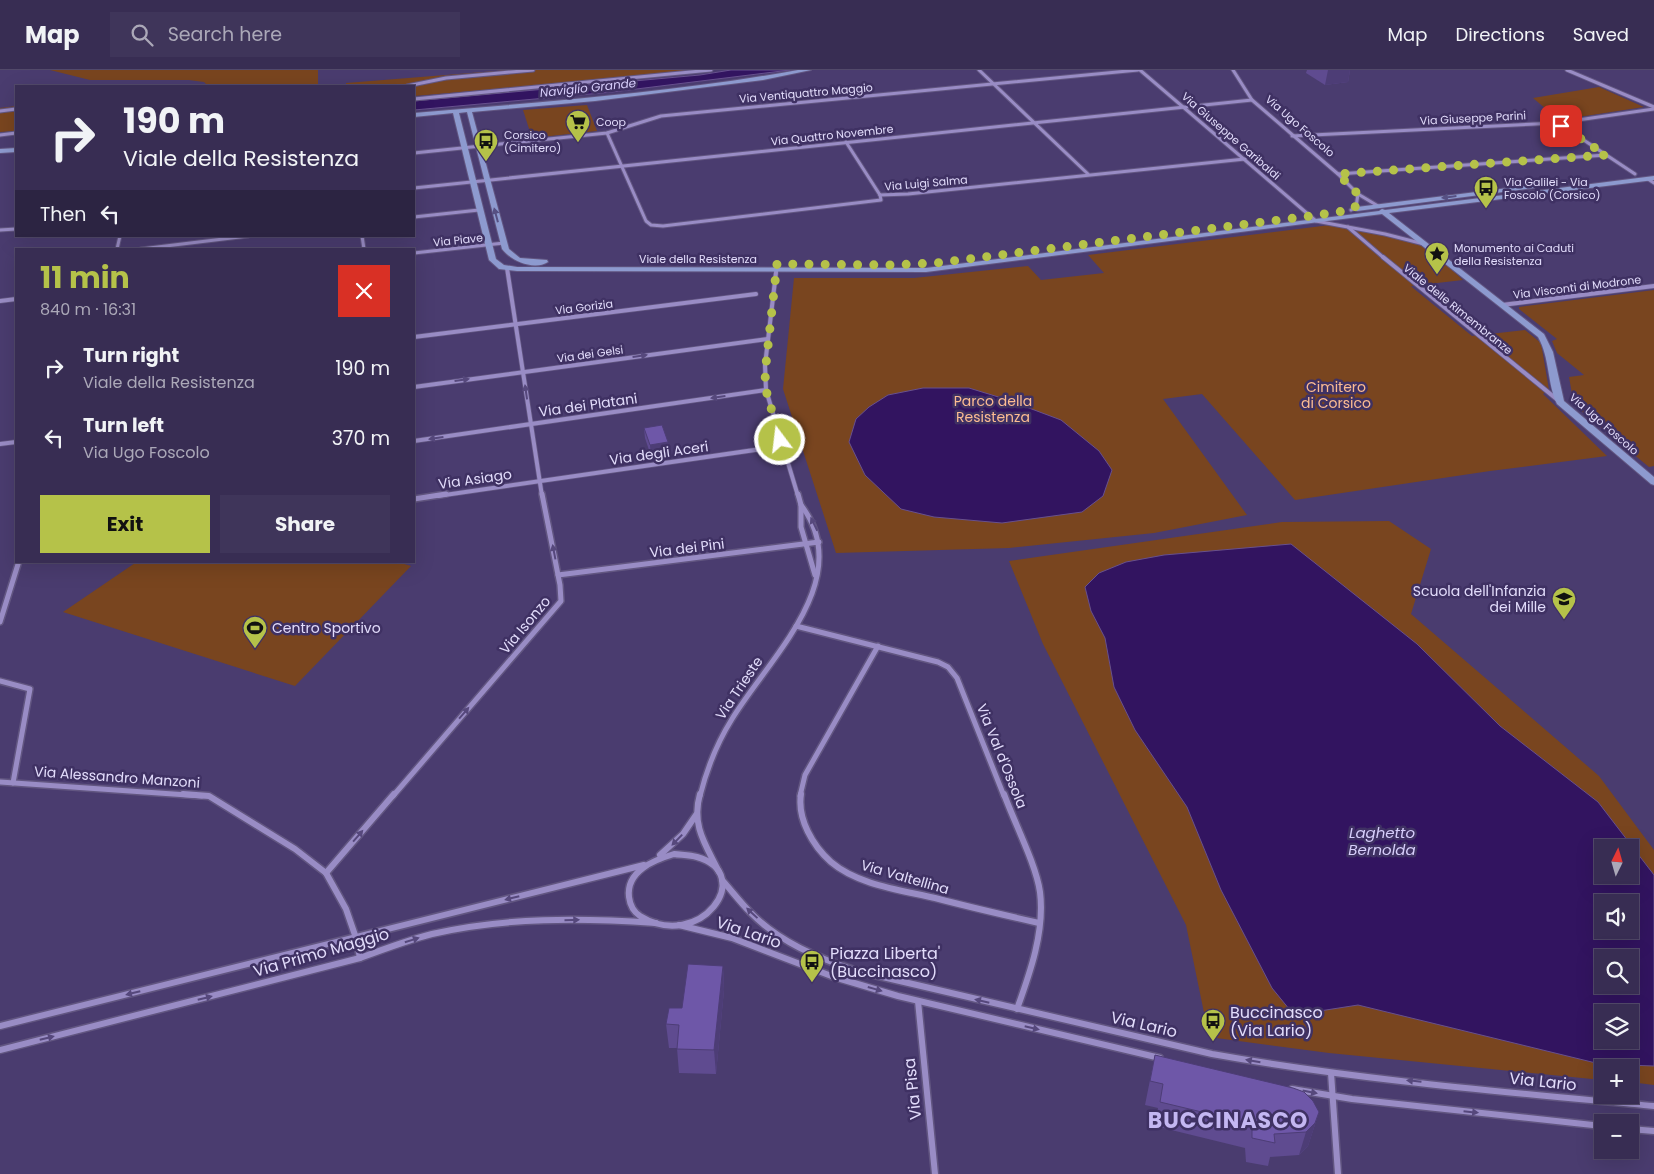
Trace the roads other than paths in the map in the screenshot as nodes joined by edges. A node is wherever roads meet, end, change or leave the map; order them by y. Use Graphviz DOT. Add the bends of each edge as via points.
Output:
graph roads {
  1 [pos="533,70"];
  2 [pos="711,70"];
  3 [pos="808,70"];
  4 [pos="979,70"];
  5 [pos="1139,70"];
  6 [pos="1233,70"];
  7 [pos="1567,70"];
  8 [pos="993,84"];
  9 [pos="412,85"];
  10 [pos="415,99"];
  11 [pos="1252,100"];
  12 [pos="504,107"];
  13 [pos="1184,107"];
  14 [pos="1654,108"];
  15 [pos="15,110"];
  16 [pos="470,110"];
  17 [pos="0,111"];
  18 [pos="456,112"];
  19 [pos="415,116"];
  20 [pos="415,116"];
  21 [pos="458,121"];
  22 [pos="472,123"];
  23 [pos="1034,123"];
  24 [pos="1557,123"];
  25 [pos="607,133"];
  26 [pos="15,134"];
  27 [pos="0,135"];
  28 [pos="1292,136"];
  29 [pos="846,142"];
  30 [pos="477,145"];
  31 [pos="465,148"];
  32 [pos="15,150"];
  33 [pos="0,152"];
  34 [pos="415,153"];
  35 [pos="1606,155"];
  36 [pos="1245,159"];
  37 [pos="622,165"];
  38 [pos="1654,172"];
  39 [pos="1088,174"];
  40 [pos="1338,174"];
  41 [pos="1635,174"];
  42 [pos="487,180"];
  43 [pos="1652,180"];
  44 [pos="473,181"];
  45 [pos="415,188"];
  46 [pos="880,194"];
  47 [pos="1358,194"];
  48 [pos="480,210"];
  49 [pos="1351,210"];
  50 [pos="1381,210"];
  51 [pos="415,217"];
  52 [pos="1314,218"];
  53 [pos="1347,226"];
  54 [pos="15,228"];
  55 [pos="0,230"];
  56 [pos="240,237"];
  57 [pos="504,243"];
  58 [pos="488,245"];
  59 [pos="1426,245"];
  60 [pos="148,248"];
  61 [pos="415,253"];
  62 [pos="776,267"];
  63 [pos="508,268"];
  64 [pos="1654,286"];
  65 [pos="756,294"];
  66 [pos="15,299"];
  67 [pos="0,301"];
  68 [pos="1502,305"];
  69 [pos="516,324"];
  70 [pos="415,338"];
  71 [pos="768,340"];
  72 [pos="524,372"];
  73 [pos="415,387"];
  74 [pos="766,390"];
  75 [pos="1560,402"];
  76 [pos="531,424"];
  77 [pos="415,441"];
  78 [pos="15,442"];
  79 [pos="0,444"];
  80 [pos="782,446"];
  81 [pos="540,482"];
  82 [pos="1654,482"];
  83 [pos="415,500"];
  84 [pos="801,505"];
  85 [pos="819,542"];
  86 [pos="806,543"];
  87 [pos="18,563"];
  88 [pos="558,575"];
  89 [pos="816,581"];
  90 [pos="0,622"];
  91 [pos="796,626"];
  92 [pos="878,646"];
  93 [pos="0,681"];
  94 [pos="0,782"];
  95 [pos="14,783"];
  96 [pos="696,815"];
  97 [pos="653,860"];
  98 [pos="644,864"];
  99 [pos="719,872"];
  100 [pos="326,873"];
  101 [pos="722,880"];
  102 [pos="656,923"];
  103 [pos="1039,923"];
  104 [pos="679,925"];
  105 [pos="356,938"];
  106 [pos="360,958"];
  107 [pos="918,1001"];
  108 [pos="1017,1009"];
  109 [pos="0,1026"];
  110 [pos="0,1050"];
  111 [pos="1170,1060"];
  112 [pos="1331,1073"];
  113 [pos="1287,1088"];
  114 [pos="1334,1097"];
  115 [pos="1654,1106"];
  116 [pos="1594,1125"];
  117 [pos="1639,1130"];
  118 [pos="1654,1131"];
  119 [pos="935,1174"];
  120 [pos="1338,1174"];
  1 -- 9 [label="street" via="446,78"];
  2 -- 10 [label="street"];
  3 -- 12 [label="street" via="632,94"];
  4 -- 8 [label="street"];
  5 -- 8 [label="street, Via Ventiquattro Maggio"];
  5 -- 13 [label="street, Via Giuseppe Garibaldi"];
  6 -- 11 [label="street, Via Ugo Foscolo"];
  7 -- 14 [label="street"];
  8 -- 23 [label="street"];
  8 -- 25 [label="street, Via Ventiquattro Maggio" via="661,116"];
  11 -- 13 [label="street, Via Quattro Novembre"];
  11 -- 28 [label="street, Via Ugo Foscolo"];
  12 -- 16 [label="street"];
  12 -- 22 [label="street" via="482,113"];
  13 -- 23 [label="street, Via Quattro Novembre"];
  13 -- 36 [label="street, Via Giuseppe Garibaldi"];
  14 -- 24 [label="street, Via Giuseppe Parini"];
  15 -- 17 [label="street"];
  16 -- 18 [label="street"];
  16 -- 22 [label="street, Viale della Resistenza"];
  18 -- 19 [label="street"];
  18 -- 21 [label="street"];
  20 -- 21 [label="street" via="440,116"];
  21 -- 31 [label="street"];
  22 -- 30 [label="street, Viale della Resistenza"];
  23 -- 29 [label="street, Via Quattro Novembre"];
  23 -- 39 [label="street"];
  24 -- 28 [label="street, Via Giuseppe Parini"];
  24 -- 35 [label="street"];
  25 -- 30 [label="street, Via Ventiquattro Maggio"];
  25 -- 37 [label="street, Via Luigi Salma"];
  26 -- 27 [label="street"];
  28 -- 40 [label="street, Via Ugo Foscolo"];
  29 -- 37 [label="street, Via Quattro Novembre"];
  29 -- 46 [label="street"];
  30 -- 31 [label="street, Via Ventiquattro Maggio"];
  30 -- 42 [label="street, Viale della Resistenza"];
  31 -- 34 [label="street, Via Ventiquattro Maggio"];
  31 -- 44 [label="street"];
  32 -- 33 [label="street"];
  35 -- 40 [label="street"];
  35 -- 41 [label="street"];
  36 -- 39 [label="street, Via Luigi Salma"];
  36 -- 52 [label="street, Via Giuseppe Garibaldi"];
  37 -- 42 [label="street, Via Quattro Novembre"];
  37 -- 46 [label="street, Via Luigi Salma" via="646,221 651,225 881,200"];
  38 -- 41 [label="street"];
  39 -- 46 [label="street, Via Luigi Salma" via="908,194"];
  40 -- 47 [label="street, Via Ugo Foscolo"];
  41 -- 50 [label="street, one-way"];
  42 -- 44 [label="street, Via Quattro Novembre"];
  57 -- 42 [label="street, Viale della Resistenza, one-way"];
  43 -- 50 [label="street"];
  44 -- 45 [label="street, Via Quattro Novembre"];
  44 -- 48 [label="street"];
  47 -- 49 [label="street" via="1356,206"];
  47 -- 50 [label="street, Via Ugo Foscolo"];
  48 -- 51 [label="street"];
  48 -- 58 [label="street"];
  49 -- 50 [label="street, Viale della Resistenza"];
  49 -- 52 [label="street, Viale della Resistenza"];
  50 -- 52 [label="street, Viale della Resistenza"];
  50 -- 59 [label="street, Via Ugo Foscolo"];
  52 -- 53 [label="street, Via Ugo Foscolo"];
  52 -- 62 [label="street, Viale della Resistenza" via="926,270"];
  53 -- 59 [label="street, Via Ugo Foscolo"];
  53 -- 75 [label="street, Viale delle Rimembranze" via="1414,285"];
  54 -- 55 [label="street"];
  56 -- 60 [label="street"];
  57 -- 58 [label="street, Via Piave"];
  57 -- 62 [label="street, Viale della Resistenza" via="511,256 532,262"];
  58 -- 61 [label="street, Via Piave"];
  58 -- 63 [label="street" via="495,262"];
  59 -- 68 [label="street, Via Ugo Foscolo"];
  62 -- 63 [label="street, Viale della Resistenza"];
  62 -- 71 [label="street, Via Trieste"];
  63 -- 69 [label="street, Via Isonzo"];
  64 -- 68 [label="street, Via Visconti di Modrone"];
  65 -- 69 [label="street, Via Gorizia"];
  66 -- 67 [label="street"];
  68 -- 75 [label="street, Via Ugo Foscolo" via="1544,340 1553,364"];
  69 -- 70 [label="street, Via Gorizia"];
  69 -- 72 [label="street, Via Isonzo"];
  72 -- 71 [label="street, Via dei Gelsi, one-way"];
  71 -- 74 [label="street, Via Trieste"];
  73 -- 72 [label="street, Via dei Gelsi, one-way"];
  76 -- 72 [label="street, Via Isonzo, one-way"];
  74 -- 76 [label="street, Via dei Platani, one-way"];
  74 -- 80 [label="street, Via Trieste"];
  75 -- 82 [label="street, Via Ugo Foscolo"];
  76 -- 77 [label="street, Via dei Platani, one-way"];
  76 -- 81 [label="street, Via Isonzo"];
  78 -- 79 [label="street"];
  80 -- 81 [label="street, Via degli Aceri"];
  80 -- 84 [label="street, Via Trieste"];
  81 -- 83 [label="street, Via Asiago"];
  88 -- 81 [label="street, Via Isonzo, one-way"];
  85 -- 84 [label="street, Via Trieste, one-way" via="814,522"];
  84 -- 86 [label="street, Via Trieste" via="801,527"];
  85 -- 86 [label="street, Via dei Pini"];
  85 -- 89 [label="street, Via Trieste" via="820,563"];
  86 -- 88 [label="street, Via dei Pini"];
  86 -- 89 [label="street, Via Trieste"];
  87 -- 90 [label="street"];
  100 -- 88 [label="street, Via Isonzo, one-way" via="561,601"];
  89 -- 91 [label="street, Via Trieste" via="810,601"];
  91 -- 92 [label="street, Via Val d'Ossola"];
  91 -- 96 [label="street, Via Trieste" via="710,758"];
  92 -- 103 [label="street, Via Val d'Ossola" via="938,662 948,667 957,678 1033,868 1040,893"];
  92 -- 103 [label="street, Via Valtellina" via="805,775 800,797 802,817 812,840 831,862 875,884"];
  93 -- 95 [label="street" via="30,690"];
  94 -- 95 [label="street, Via Alessandro Manzoni"];
  95 -- 100 [label="street, Via Alessandro Manzoni" via="209,796 295,849"];
  96 -- 97 [label="street, Via Trieste, one-way" via="678,841"];
  96 -- 99 [label="street, Via Trieste"];
  97 -- 98 [label="street"];
  97 -- 99 [label="street" via="674,854 690,855 705,860"];
  98 -- 102 [label="street" via="628,885 628,897 632,908 642,918"];
  98 -- 105 [label="street, Via Primo Maggio, one-way"];
  99 -- 101 [label="street"];
  100 -- 105 [label="street, Via Alessandro Manzoni" via="346,909"];
  101 -- 104 [label="street" via="722,897 717,905 701,919"];
  108 -- 101 [label="street, Via Lario, one-way" via="857,971 817,958 793,946 764,924"];
  102 -- 104 [label="street"];
  106 -- 102 [label="street, Via Primo Maggio, one-way" via="422,937 468,928 568,920"];
  103 -- 108 [label="street, Via Val d'Ossola"];
  104 -- 107 [label="street, Via Lario, one-way" via="732,938 834,978"];
  105 -- 106 [label="street, Via Alessandro Manzoni"];
  105 -- 109 [label="street, Via Primo Maggio, one-way"];
  110 -- 106 [label="street, Via Primo Maggio, one-way"];
  107 -- 111 [label="street, Via Lario, one-way"];
  107 -- 119 [label="street, Via Pisa"];
  112 -- 108 [label="street, Via Lario, one-way" via="1212,1054"];
  112 -- 114 [label="street"];
  115 -- 112 [label="street, Via Lario, one-way"];
  113 -- 114 [label="street, one-way"];
  114 -- 116 [label="street, one-way"];
  114 -- 120 [label="street"];
  117 -- 118 [label="street"];
}
